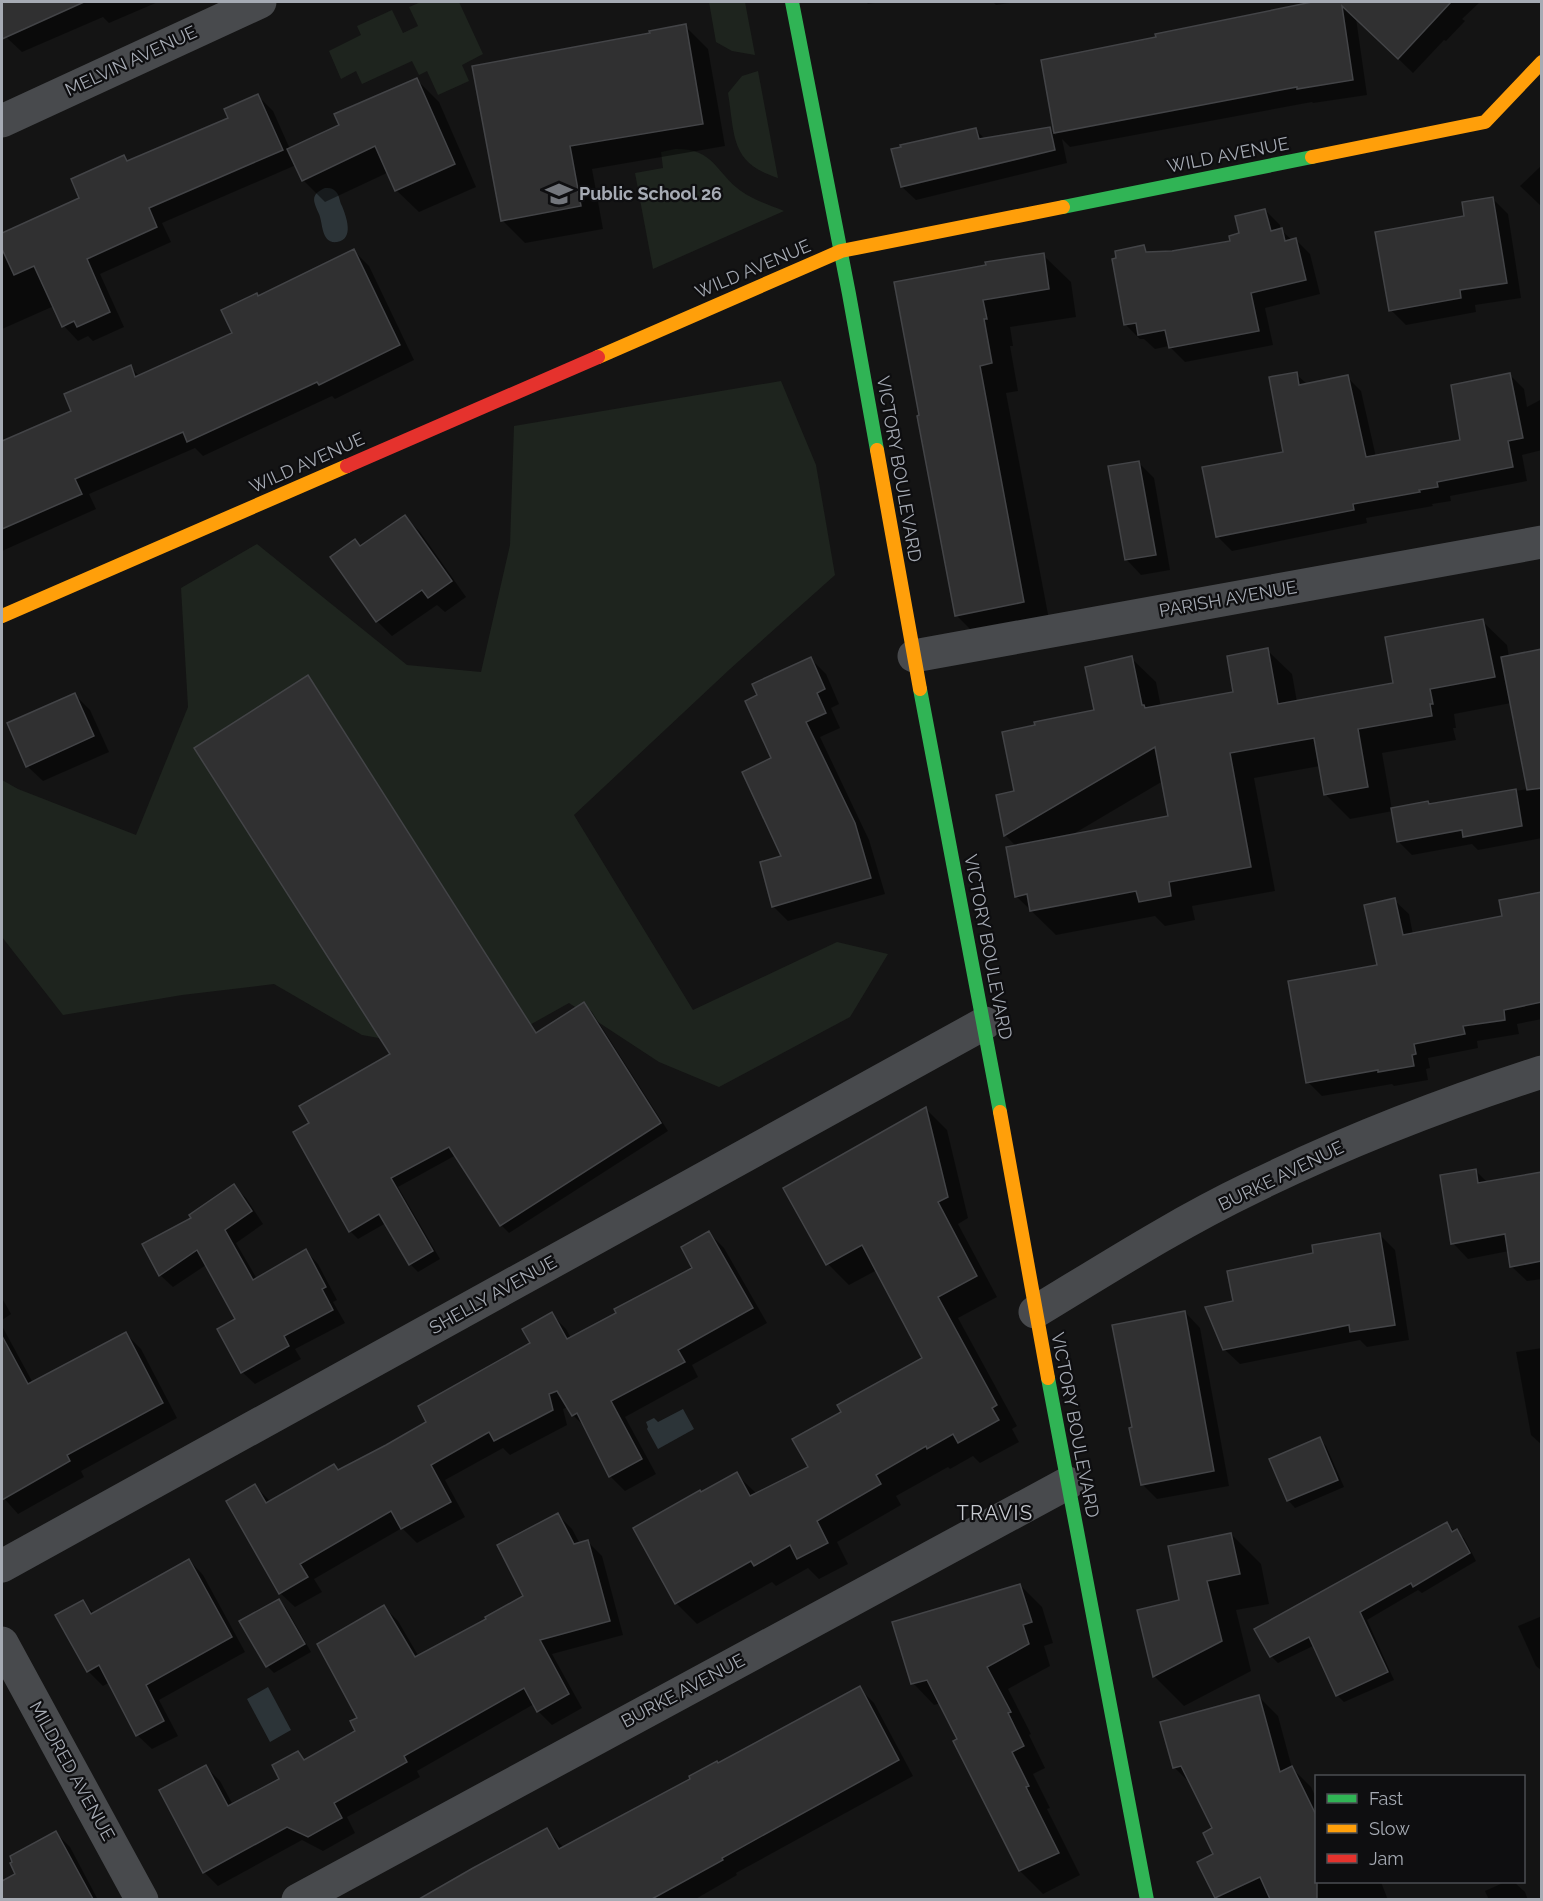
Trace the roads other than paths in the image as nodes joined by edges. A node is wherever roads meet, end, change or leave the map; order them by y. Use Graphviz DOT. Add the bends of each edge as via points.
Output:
graph roads {
  1 [pos="260,2"];
  2 [pos="792,2"];
  3 [pos="1542,62"];
  4 [pos="2,121"];
  5 [pos="841,250"];
  6 [pos="1542,542"];
  7 [pos="2,616"];
  8 [pos="914,656"];
  9 [pos="985,1023"];
  10 [pos="1542,1072"];
  11 [pos="1035,1312"];
  12 [pos="1068,1484"];
  13 [pos="2,1566"];
  14 [pos="2,1643"];
  15 [pos="142,1899"];
  16 [pos="298,1899"];
  17 [pos="1147,1899"];
  1 -- 4 [label="street, MELVIN AVENUE"];
  2 -- 5 [label="main road, VICTORY BOULEVARD"];
  3 -- 5 [label="main road, WILD AVENUE" via="1485,122"];
  5 -- 7 [label="main road, WILD AVENUE"];
  5 -- 8 [label="main road, VICTORY BOULEVARD"];
  6 -- 8 [label="street, PARISH AVENUE"];
  8 -- 9 [label="main road, VICTORY BOULEVARD"];
  9 -- 11 [label="main road, VICTORY BOULEVARD"];
  9 -- 13 [label="street, SHELLY AVENUE"];
  10 -- 11 [label="street, BURKE AVENUE" via="1470,1094 1359,1138 1251,1188 1145,1245"];
  11 -- 12 [label="main road, VICTORY BOULEVARD"];
  12 -- 16 [label="street, BURKE AVENUE"];
  12 -- 17 [label="main road, VICTORY BOULEVARD"];
  14 -- 15 [label="street, MILDRED AVENUE"];
}
